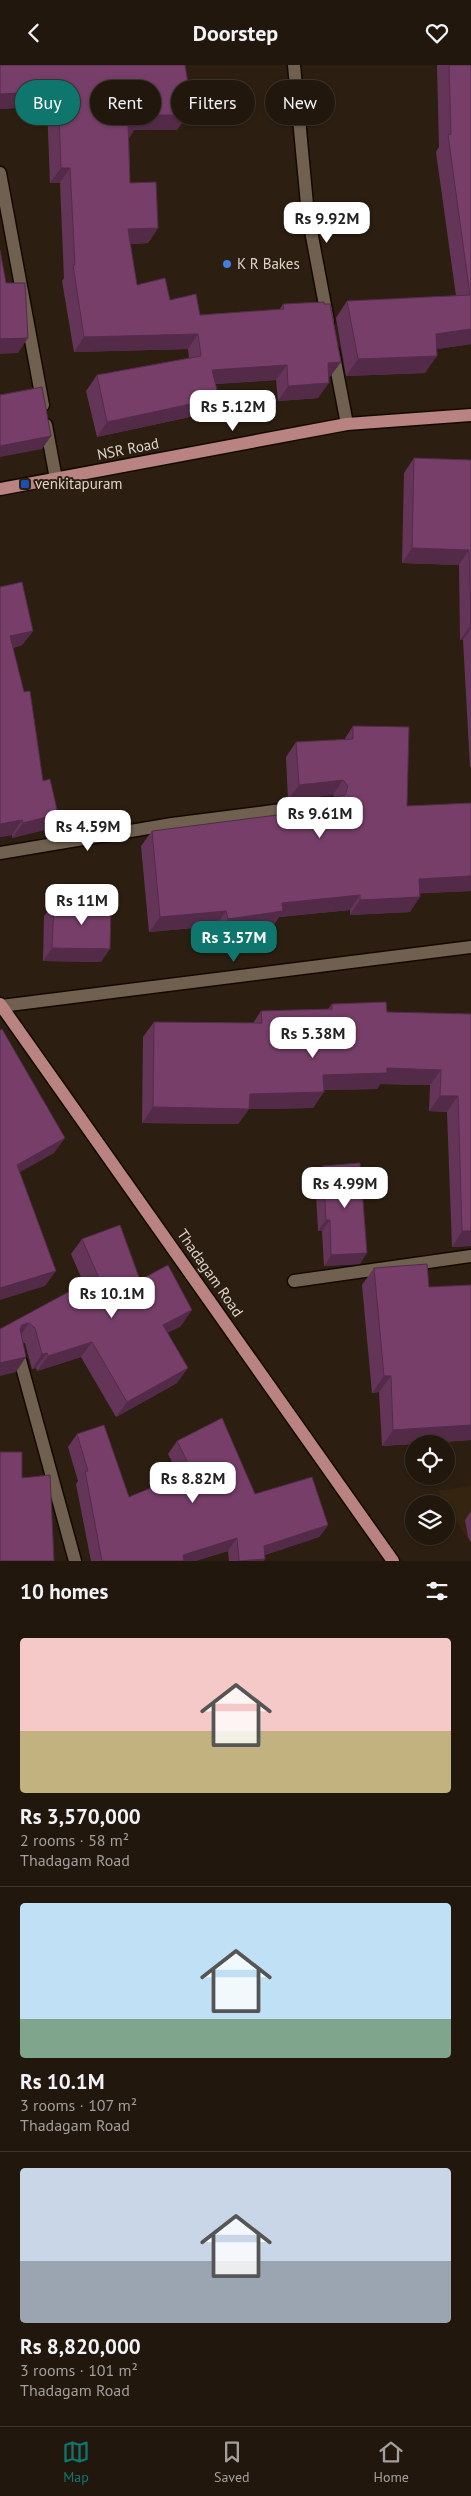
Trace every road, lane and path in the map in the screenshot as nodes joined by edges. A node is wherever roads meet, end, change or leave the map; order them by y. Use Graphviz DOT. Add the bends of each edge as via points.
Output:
graph roads {
  1 [pos="294,65"];
  2 [pos="0,173"];
  3 [pos="471,415"];
  4 [pos="347,424"];
  5 [pos="56,479"];
  6 [pos="0,489"];
  7 [pos="311,806"];
  8 [pos="0,853"];
  9 [pos="471,947"];
  10 [pos="0,1005"];
  11 [pos="471,1256"];
  12 [pos="294,1281"];
  13 [pos="17,1346"];
  14 [pos="75,1561"];
  15 [pos="393,1561"];
  1 -- 4 [label="street" via="308,215"];
  2 -- 5 [label="street"];
  3 -- 4 [label="main road, NSR Road"];
  4 -- 5 [label="main road, NSR Road"];
  5 -- 6 [label="main road, NSR Road"];
  7 -- 8 [label="street" via="172,824"];
  9 -- 10 [label="street"];
  10 -- 15 [label="main road, Thadagam Road"];
  11 -- 12 [label="street"];
  13 -- 14 [label="street"];
}
